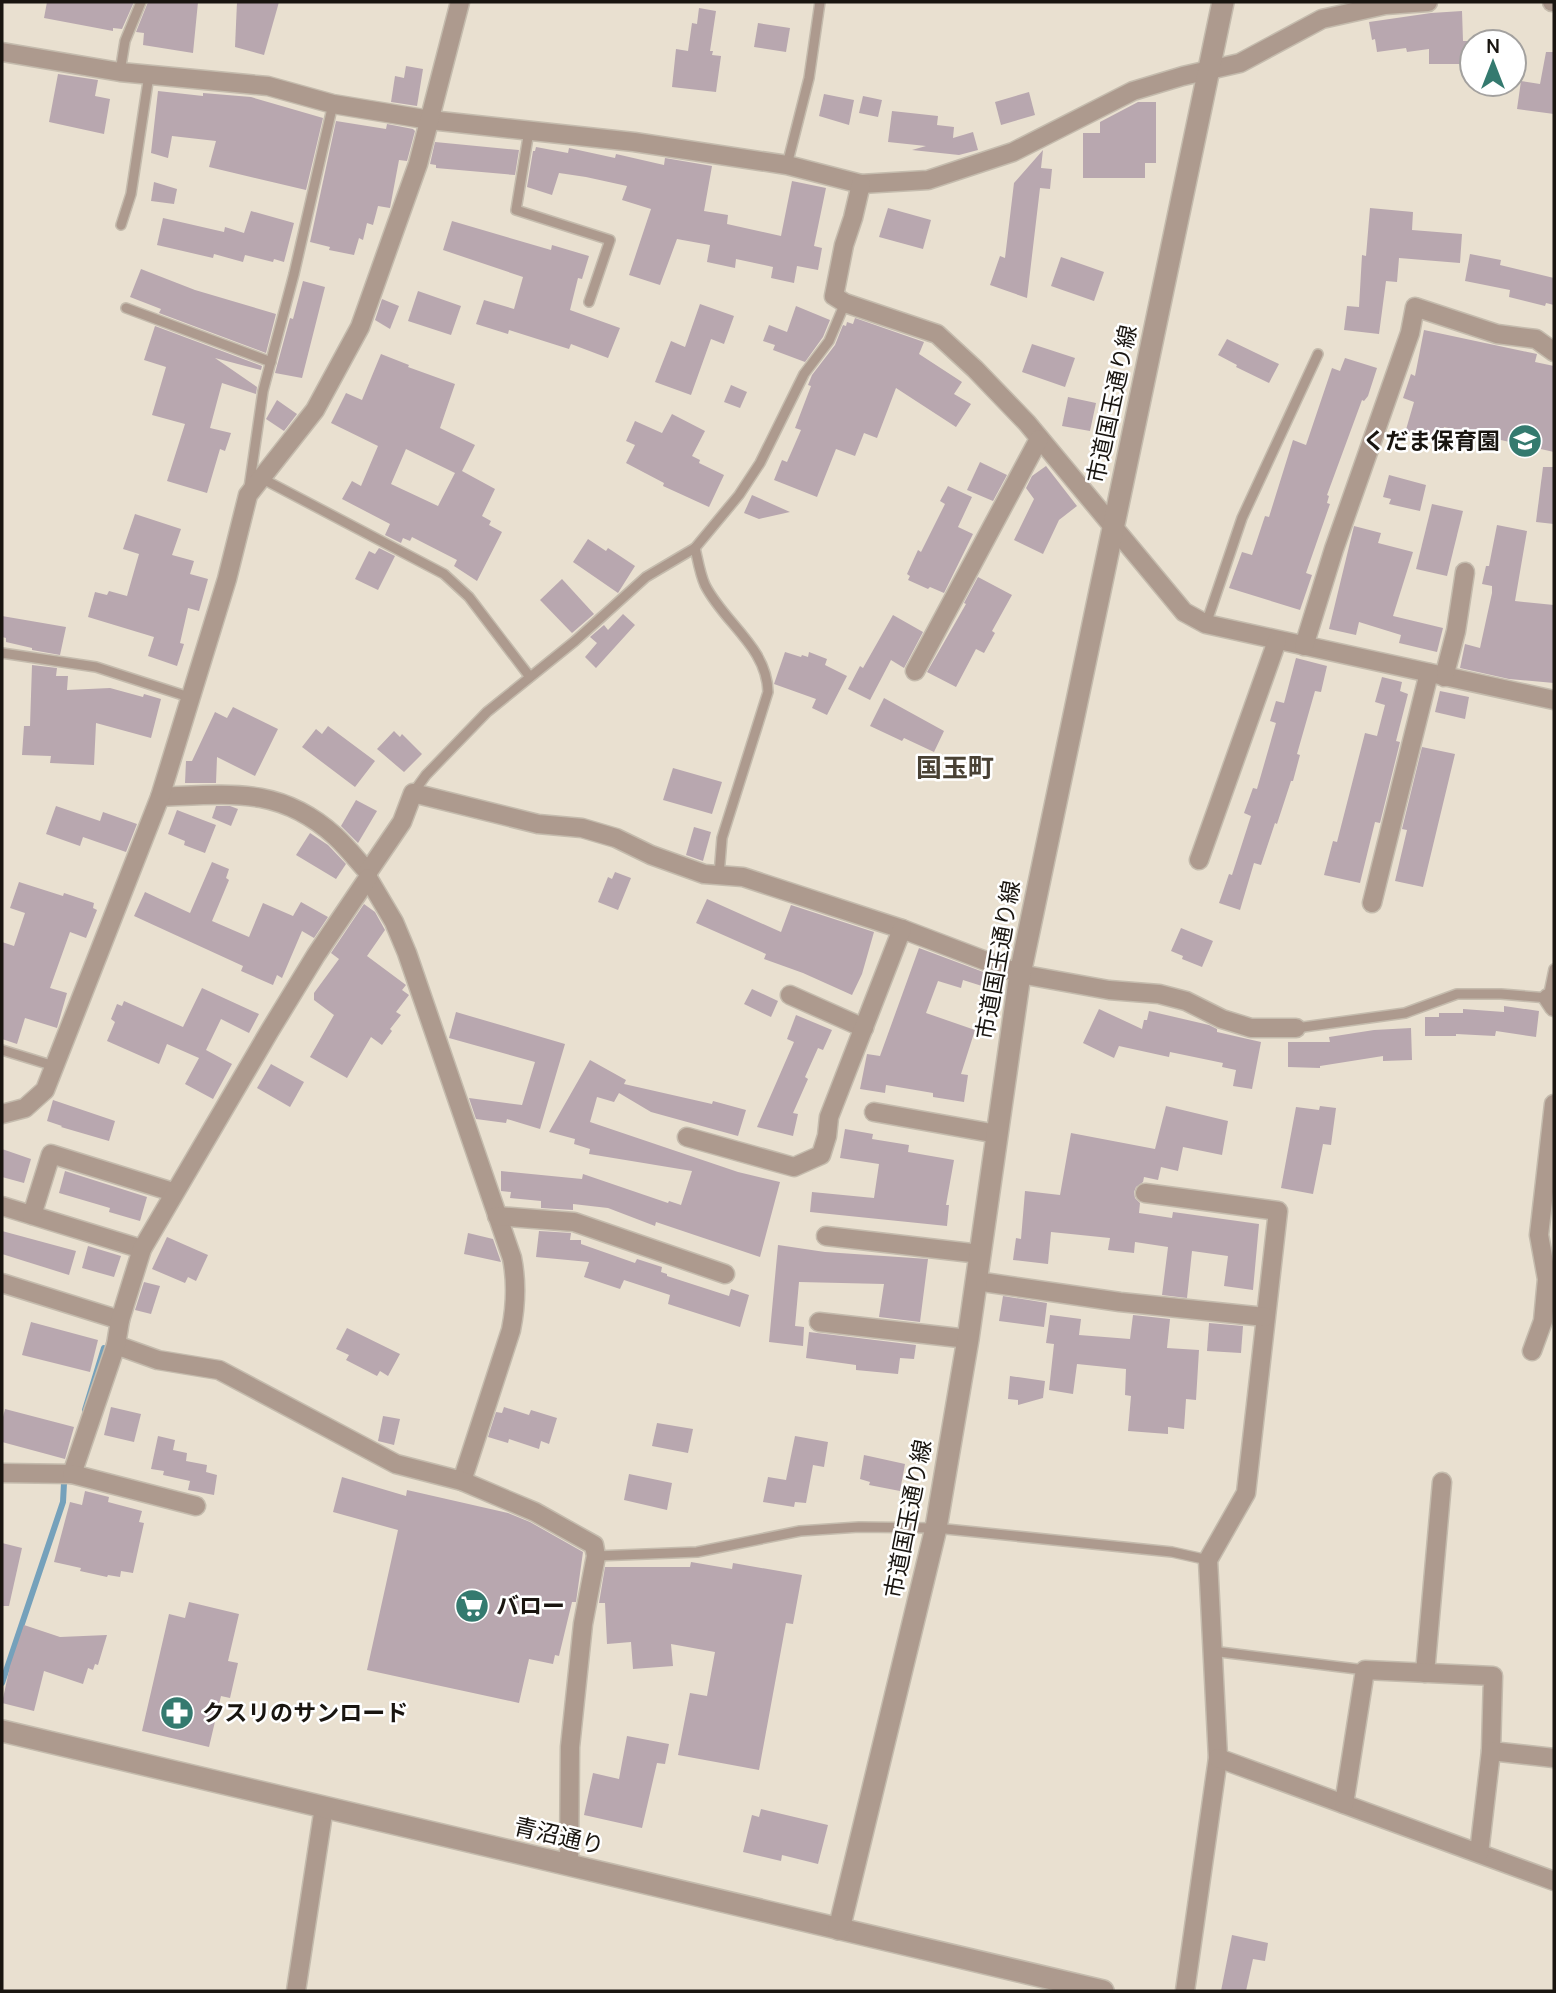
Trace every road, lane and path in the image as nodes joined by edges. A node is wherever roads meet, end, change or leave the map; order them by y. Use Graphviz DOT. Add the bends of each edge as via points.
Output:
graph roads {
  1 [pos="141,2"];
  2 [pos="460,2"];
  3 [pos="820,2"];
  4 [pos="1223,2"];
  5 [pos="1428,2"];
  6 [pos="2,52"];
  7 [pos="1209,70"];
  8 [pos="120,72"];
  9 [pos="149,75"];
  10 [pos="333,104"];
  11 [pos="430,120"];
  12 [pos="529,131"];
  13 [pos="788,166"];
  14 [pos="861,184"];
  15 [pos="121,225"];
  16 [pos="589,303"];
  17 [pos="845,303"];
  18 [pos="126,308"];
  19 [pos="1554,352"];
  20 [pos="1318,354"];
  21 [pos="271,362"];
  22 [pos="1039,439"];
  23 [pos="261,478"];
  24 [pos="248,495"];
  25 [pos="1113,527"];
  26 [pos="695,548"];
  27 [pos="1465,572"];
  28 [pos="1206,624"];
  29 [pos="1277,640"];
  30 [pos="1304,646"];
  31 [pos="2,653"];
  32 [pos="915,671"];
  33 [pos="1436,675"];
  34 [pos="530,677"];
  35 [pos="189,697"];
  36 [pos="1554,700"];
  37 [pos="413,793"];
  38 [pos="160,797"];
  39 [pos="1199,860"];
  40 [pos="368,875"];
  41 [pos="719,875"];
  42 [pos="1372,903"];
  43 [pos="902,929"];
  44 [pos="1554,969"];
  45 [pos="1020,974"];
  46 [pos="790,995"];
  47 [pos="1551,1002"];
  48 [pos="864,1028"];
  49 [pos="1296,1028"];
  50 [pos="2,1049"];
  51 [pos="54,1066"];
  52 [pos="1554,1104"];
  53 [pos="874,1112"];
  54 [pos="2,1114"];
  55 [pos="997,1134"];
  56 [pos="1553,1137"];
  57 [pos="687,1138"];
  58 [pos="173,1192"];
  59 [pos="1145,1193"];
  60 [pos="2,1206"];
  61 [pos="1549,1210"];
  62 [pos="32,1215"];
  63 [pos="497,1216"];
  64 [pos="826,1236"];
  65 [pos="142,1249"];
  66 [pos="980,1254"];
  67 [pos="725,1274"];
  68 [pos="1550,1280"];
  69 [pos="976,1281"];
  70 [pos="2,1283"];
  71 [pos="1265,1317"];
  72 [pos="120,1320"];
  73 [pos="819,1322"];
  74 [pos="968,1339"];
  75 [pos="116,1345"];
  76 [pos="1532,1351"];
  77 [pos="2,1473"];
  78 [pos="72,1474"];
  79 [pos="463,1481"];
  80 [pos="1442,1482"];
  81 [pos="197,1506"];
  82 [pos="936,1528"];
  83 [pos="596,1556"];
  84 [pos="1208,1560"];
  85 [pos="1212,1651"];
  86 [pos="1365,1670"];
  87 [pos="1425,1673"];
  88 [pos="2,1731"];
  89 [pos="1491,1751"];
  90 [pos="1218,1758"];
  91 [pos="1554,1758"];
  92 [pos="1344,1804"];
  93 [pos="324,1807"];
  94 [pos="1479,1853"];
  95 [pos="569,1865"];
  96 [pos="1554,1881"];
  97 [pos="839,1929"];
  98 [pos="296,1991"];
  99 [pos="1103,1991"];
  100 [pos="1185,1991"];
  1 -- 8 [label="lane" via="125,41"];
  2 -- 11 [label="street"];
  3 -- 13 [label="lane" via="809,78"];
  4 -- 7 [label="street, 市道国玉通り線"];
  5 -- 7 [label="street" via="1385,5 1322,19 1240,63"];
  6 -- 8 [label="street"];
  7 -- 14 [label="street" via="1133,91 1013,152 928,180"];
  7 -- 25 [label="street, 市道国玉通り線"];
  8 -- 9 [label="street"];
  9 -- 10 [label="street" via="268,86"];
  9 -- 15 [label="lane" via="131,194"];
  10 -- 11 [label="street"];
  10 -- 21 [label="lane"];
  11 -- 12 [label="street"];
  11 -- 23 [label="street" via="360,327 315,410"];
  12 -- 13 [label="street"];
  12 -- 16 [label="lane" via="516,210 610,240"];
  13 -- 14 [label="street"];
  14 -- 17 [label="street" via="834,296"];
  17 -- 22 [label="street" via="937,334"];
  17 -- 26 [label="lane" via="829,341 804,374 760,463"];
  18 -- 21 [label="lane"];
  19 -- 30 [label="street" via="1536,339 1497,334 1415,307"];
  20 -- 28 [label="lane" via="1242,518"];
  21 -- 24 [label="lane"];
  22 -- 25 [label="street"];
  22 -- 32 [label="street"];
  23 -- 24 [label="street"];
  23 -- 34 [label="lane" via="444,574 469,597"];
  24 -- 35 [label="street"];
  25 -- 28 [label="street" via="1184,612"];
  25 -- 45 [label="street, 市道国玉通り線"];
  26 -- 34 [label="lane" via="646,577"];
  26 -- 41 [label="lane" via="706,587 757,656 767,678 768,692 722,838"];
  27 -- 33 [label="street" via="1456,631"];
  28 -- 29 [label="street"];
  29 -- 30 [label="street"];
  29 -- 39 [label="street"];
  30 -- 33 [label="street"];
  31 -- 35 [label="lane" via="96,667"];
  33 -- 36 [label="street"];
  33 -- 42 [label="street"];
  34 -- 37 [label="lane" via="487,712"];
  35 -- 38 [label="street"];
  37 -- 40 [label="street" via="402,822"];
  37 -- 41 [label="street" via="538,824 582,828 704,874"];
  38 -- 40 [label="street" via="231,794 269,798 298,810 334,835"];
  38 -- 51 [label="street"];
  40 -- 58 [label="street"];
  40 -- 63 [label="street" via="407,953"];
  41 -- 43 [label="street" via="743,877"];
  43 -- 45 [label="street"];
  43 -- 48 [label="street"];
  44 -- 47 [label="lane"];
  45 -- 49 [label="street" via="1159,994 1251,1028"];
  45 -- 55 [label="street, 市道国玉通り線"];
  46 -- 48 [label="street"];
  47 -- 49 [label="lane" via="1501,994 1457,994 1405,1013"];
  48 -- 57 [label="street" via="829,1117 821,1155 794,1167"];
  50 -- 51 [label="lane"];
  51 -- 54 [label="street" via="37,1099 25,1108"];
  52 -- 56 [label="street"];
  53 -- 55 [label="street"];
  55 -- 66 [label="street, 市道国玉通り線"];
  56 -- 61 [label="street"];
  58 -- 62 [label="street" via="51,1154"];
  58 -- 65 [label="street"];
  59 -- 71 [label="street" via="1278,1212"];
  60 -- 62 [label="street"];
  61 -- 68 [label="street" via="1539,1235"];
  62 -- 65 [label="street"];
  63 -- 67 [label="street" via="574,1222"];
  63 -- 79 [label="street" via="512,1258 516,1304"];
  64 -- 66 [label="street"];
  65 -- 72 [label="street"];
  66 -- 69 [label="street, 市道国玉通り線"];
  68 -- 76 [label="street"];
  69 -- 71 [label="street"];
  69 -- 74 [label="street, 市道国玉通り線"];
  70 -- 72 [label="street"];
  71 -- 84 [label="street" via="1246,1493"];
  72 -- 75 [label="street"];
  73 -- 74 [label="street"];
  74 -- 82 [label="street, 市道国玉通り線"];
  75 -- 78 [label="street"];
  75 -- 79 [label="street" via="158,1360 219,1370 397,1464"];
  77 -- 78 [label="street"];
  78 -- 81 [label="street"];
  79 -- 83 [label="street" via="559,1525 594,1545"];
  80 -- 87 [label="street"];
  82 -- 83 [label="lane" via="800,1531 697,1552"];
  82 -- 84 [label="lane" via="1172,1552"];
  82 -- 97 [label="street, 市道国玉通り線"];
  83 -- 95 [label="street" via="583,1623 570,1747"];
  84 -- 85 [label="street"];
  85 -- 86 [label="lane"];
  85 -- 90 [label="street"];
  86 -- 87 [label="street"];
  86 -- 92 [label="street"];
  87 -- 89 [label="street" via="1493,1676"];
  88 -- 93 [label="street, 青沼通り"];
  89 -- 91 [label="street"];
  89 -- 94 [label="street"];
  90 -- 92 [label="street"];
  90 -- 100 [label="street"];
  92 -- 94 [label="street"];
  93 -- 95 [label="street, 青沼通り"];
  93 -- 98 [label="street"];
  94 -- 96 [label="street"];
  95 -- 97 [label="street, 青沼通り"];
  97 -- 99 [label="street, 青沼通り"];
}
